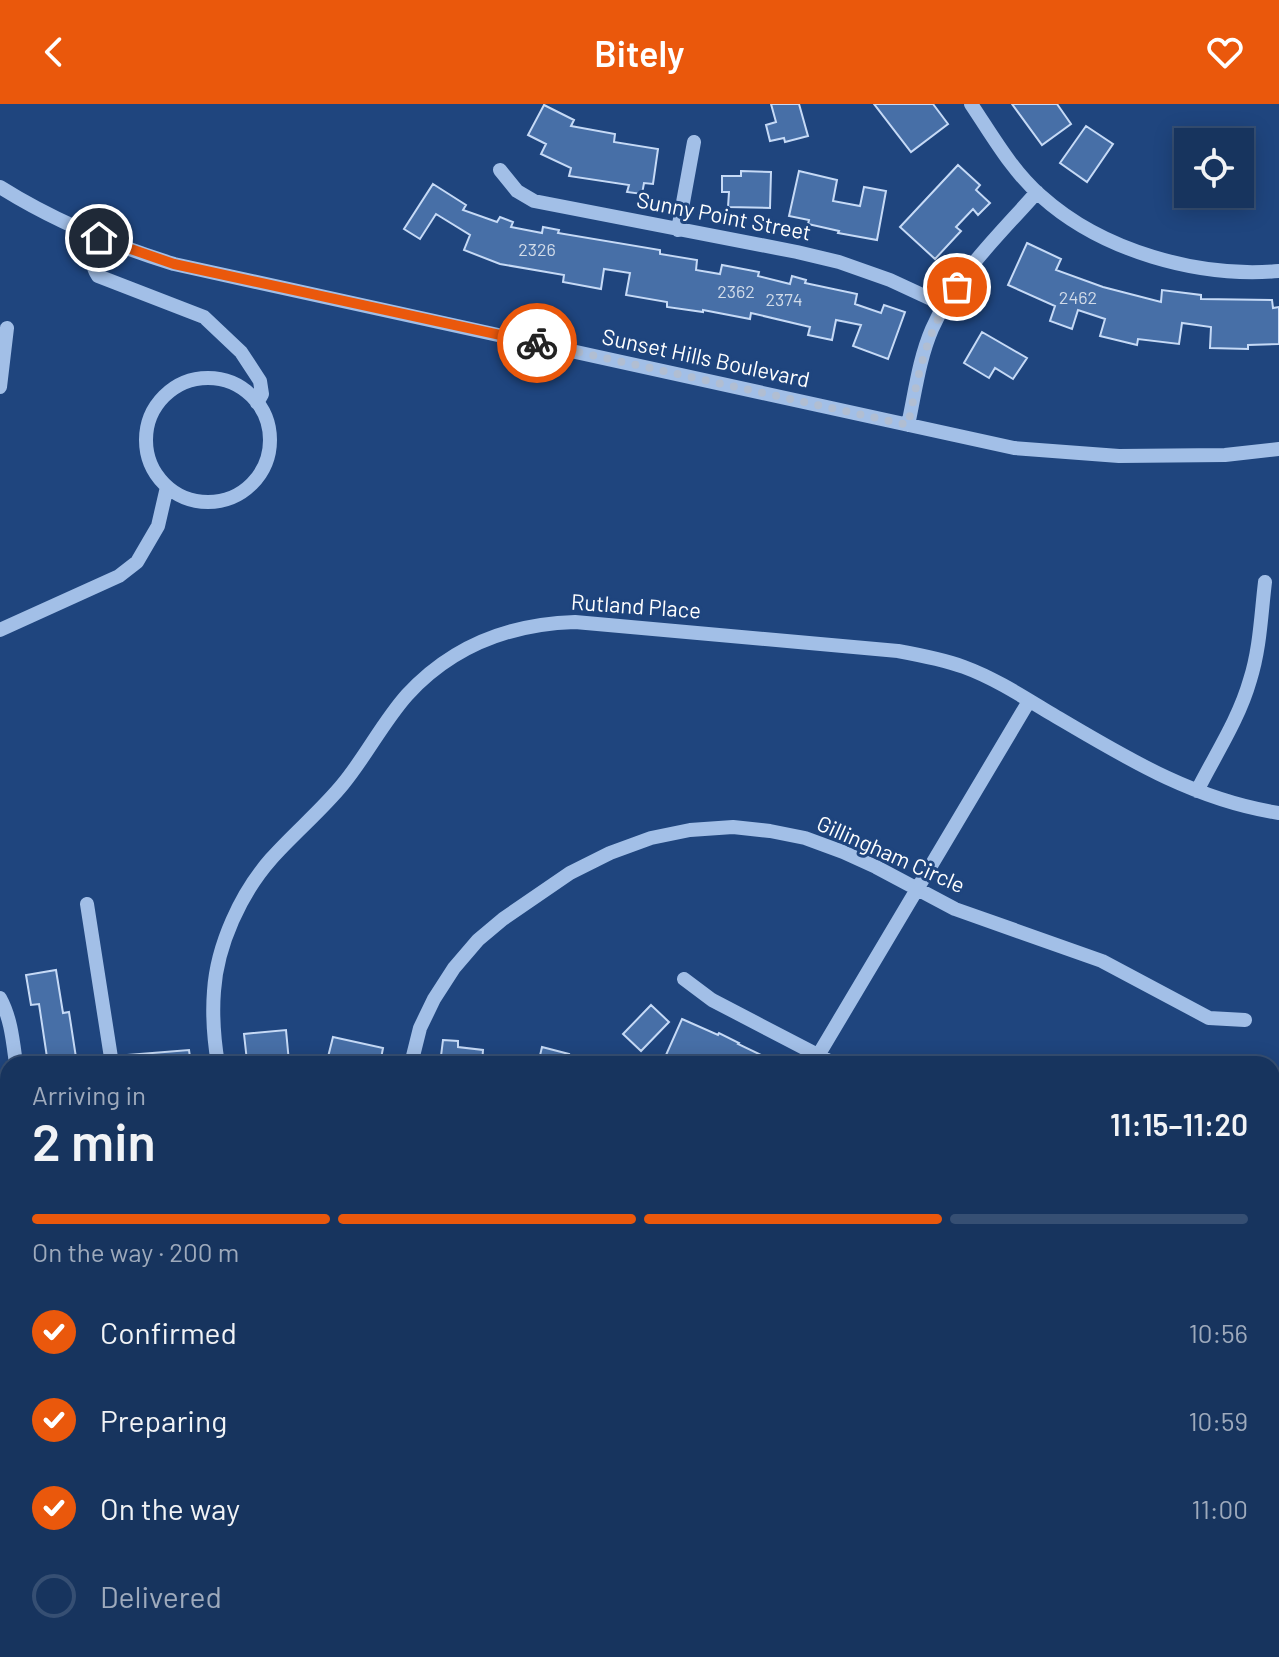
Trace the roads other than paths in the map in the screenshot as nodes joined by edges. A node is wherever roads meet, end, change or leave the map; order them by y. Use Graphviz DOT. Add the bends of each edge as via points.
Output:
graph roads {
  1 [pos="971,104"];
  2 [pos="694,142"];
  3 [pos="500,170"];
  4 [pos="0,187"];
  5 [pos="1037,192"];
  6 [pos="678,230"];
  7 [pos="99,238"];
  8 [pos="1279,271"];
  9 [pos="944,305"];
  10 [pos="7,328"];
  11 [pos="0,387"];
  12 [pos="257,403"];
  13 [pos="908,425"];
  14 [pos="1279,449"];
  15 [pos="167,487"];
  16 [pos="1265,582"];
  17 [pos="3,629"];
  18 [pos="1029,701"];
  19 [pos="1197,791"];
  20 [pos="1279,813"];
  21 [pos="917,888"];
  22 [pos="87,904"];
  23 [pos="684,979"];
  24 [pos="0,998"];
  25 [pos="1245,1020"];
  26 [pos="15,1056"];
  27 [pos="111,1056"];
  28 [pos="217,1056"];
  29 [pos="413,1056"];
  30 [pos="809,1056"];
  31 [pos="818,1056"];
  1 -- 5 [label="street"];
  2 -- 6 [label="street"];
  3 -- 6 [label="street, Sunny Point Street" via="517,191 534,201"];
  4 -- 7 [label="street, Sunset Hills Boulevard"];
  5 -- 8 [label="street" via="1071,219 1150,256 1190,267"];
  5 -- 9 [label="street"];
  6 -- 9 [label="street, Sunny Point Street" via="839,262"];
  7 -- 12 [label="street" via="93,258 98,276 204,317 241,352 260,381"];
  7 -- 13 [label="street, Sunset Hills Boulevard" via="174,264"];
  9 -- 13 [label="street" via="924,352"];
  10 -- 11 [label="street"];
  12 -- 15 [label="street" via="271,433 269,454 247,490 207,503 186,499"];
  12 -- 15 [label="street" via="234,384 214,378 184,383 160,400 145,436 155,475"];
  13 -- 14 [label="street, Sunset Hills Boulevard" via="1014,448 1119,456"];
  15 -- 17 [label="street" via="158,526 137,562 119,576"];
  16 -- 19 [label="street" via="1251,679"];
  18 -- 19 [label="street, Rutland Place" via="1145,768"];
  18 -- 21 [label="street"];
  18 -- 28 [label="street, Rutland Place" via="964,667 898,651 575,622 525,627 474,644 407,696 344,783 270,860 244,897 224,940 214,989"];
  19 -- 20 [label="street, Rutland Place"];
  21 -- 25 [label="street, Gillingham Circle" via="955,909 1102,961 1209,1018"];
  21 -- 29 [label="street, Gillingham Circle" via="843,852 770,831 690,830 637,843 570,873 478,940 434,999"];
  21 -- 31 [label="street"];
  22 -- 27 [label="street"];
  23 -- 30 [label="street"];
  24 -- 26 [label="street"];
}
